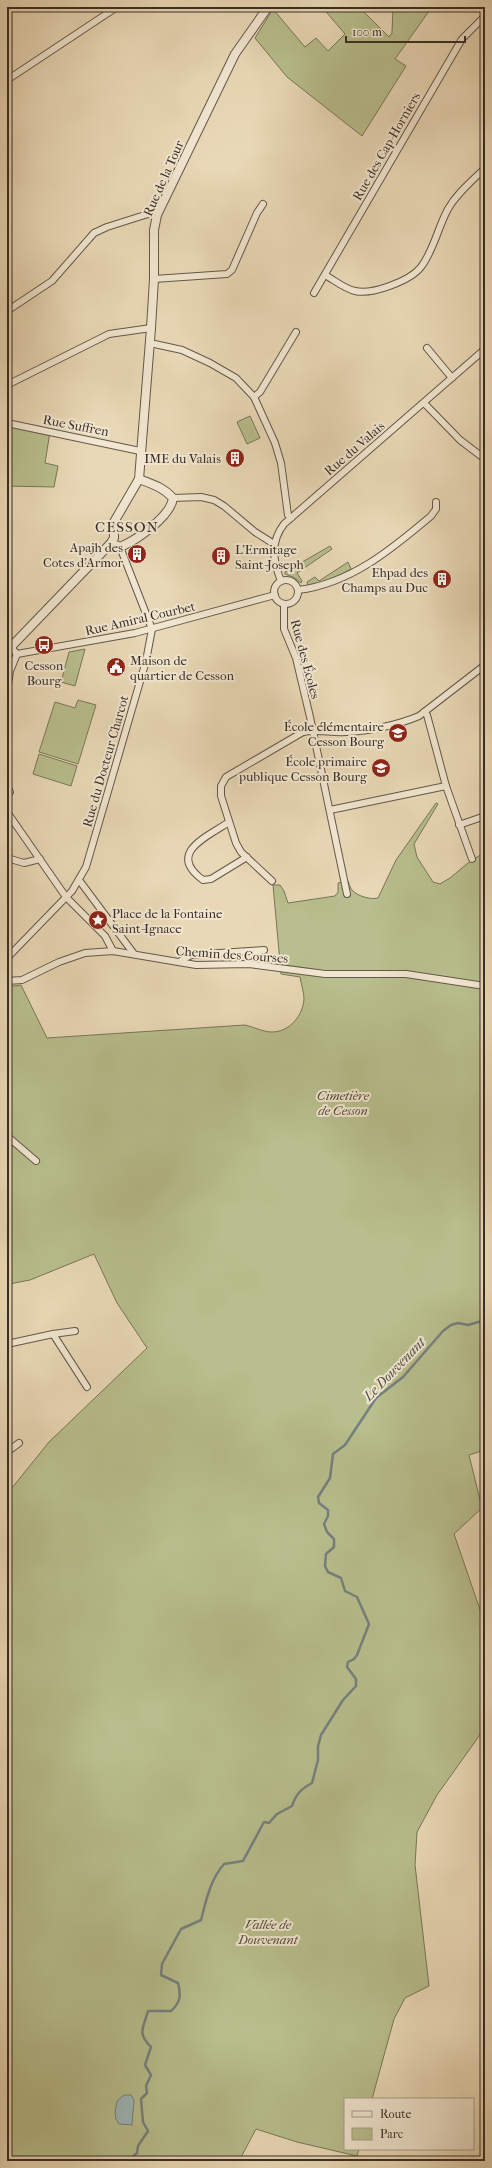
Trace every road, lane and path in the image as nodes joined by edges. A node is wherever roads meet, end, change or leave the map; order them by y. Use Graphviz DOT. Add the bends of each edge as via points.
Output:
graph roads {
  1 [pos="118,7"];
  2 [pos="268,7"];
  3 [pos="485,16"];
  4 [pos="7,80"];
  5 [pos="485,168"];
  6 [pos="263,204"];
  7 [pos="157,215"];
  8 [pos="325,275"];
  9 [pos="154,279"];
  10 [pos="314,294"];
  11 [pos="7,311"];
  12 [pos="151,328"];
  13 [pos="296,332"];
  14 [pos="150,343"];
  15 [pos="427,348"];
  16 [pos="485,349"];
  17 [pos="452,378"];
  18 [pos="7,385"];
  19 [pos="254,398"];
  20 [pos="424,403"];
  21 [pos="7,423"];
  22 [pos="140,451"];
  23 [pos="485,458"];
  24 [pos="139,479"];
  25 [pos="173,498"];
  26 [pos="436,502"];
  27 [pos="291,518"];
  28 [pos="111,543"];
  29 [pos="274,544"];
  30 [pos="120,547"];
  31 [pos="281,581"];
  32 [pos="298,590"];
  33 [pos="274,595"];
  34 [pos="284,604"];
  35 [pos="152,629"];
  36 [pos="8,647"];
  37 [pos="17,654"];
  38 [pos="485,666"];
  39 [pos="7,692"];
  40 [pos="424,712"];
  41 [pos="313,730"];
  42 [pos="7,786"];
  43 [pos="446,786"];
  44 [pos="7,795"];
  45 [pos="330,810"];
  46 [pos="7,812"];
  47 [pos="485,816"];
  48 [pos="229,822"];
  49 [pos="459,824"];
  50 [pos="247,856"];
  51 [pos="7,858"];
  52 [pos="40,859"];
  53 [pos="472,859"];
  54 [pos="79,880"];
  55 [pos="272,881"];
  56 [pos="347,894"];
  57 [pos="66,897"];
  58 [pos="113,950"];
  59 [pos="264,950"];
  60 [pos="134,954"];
  61 [pos="7,958"];
  62 [pos="179,962"];
  63 [pos="7,981"];
  64 [pos="485,986"];
  65 [pos="7,1136"];
  66 [pos="36,1161"];
  67 [pos="75,1332"];
  68 [pos="53,1334"];
  69 [pos="7,1344"];
  70 [pos="87,1387"];
  71 [pos="19,1443"];
  72 [pos="7,1452"];
  1 -- 4 [label="street"];
  2 -- 7 [label="street, Rue de la Tour" via="235,54"];
  3 -- 8 [label="street, Rue des Cap-Horniers" via="462,39"];
  5 -- 8 [label="street" via="448,208 428,257 411,276 378,290 364,292 353,291"];
  6 -- 9 [label="street" via="256,213 232,270 227,274"];
  7 -- 9 [label="street, Rue de la Tour" via="154,230"];
  7 -- 11 [label="street" via="148,214 107,226 94,233 52,281"];
  8 -- 10 [label="street, Rue des Cap-Horniers"];
  9 -- 12 [label="street, Rue de la Tour"];
  12 -- 14 [label="street, Rue de la Tour"];
  12 -- 18 [label="street" via="109,334"];
  13 -- 19 [label="street"];
  14 -- 19 [label="street" via="182,350 210,364 236,378"];
  14 -- 22 [label="street, Rue de la Tour"];
  15 -- 17 [label="street"];
  16 -- 17 [label="street, Rue du Valais"];
  17 -- 20 [label="street, Rue du Valais"];
  19 -- 27 [label="street" via="275,443 281,463 288,515"];
  20 -- 23 [label="street" via="460,440"];
  20 -- 27 [label="street, Rue du Valais"];
  21 -- 22 [label="street, Rue Suffren"];
  22 -- 24 [label="street, Rue de la Tour"];
  24 -- 25 [label="street" via="158,486"];
  24 -- 28 [label="street" via="114,522 114,538"];
  25 -- 29 [label="street" via="201,497 214,500"];
  25 -- 30 [label="street" via="166,514"];
  26 -- 32 [label="street" via="436,509 431,516 387,552 360,569 328,583"];
  27 -- 29 [label="street, Rue du Valais" via="279,531"];
  28 -- 30 [label="street"];
  28 -- 36 [label="street"];
  29 -- 31 [label="street" via="274,561"];
  30 -- 35 [label="street"];
  31 -- 32 [label="street" via="292,582"];
  31 -- 33 [label="street" via="274,589"];
  32 -- 34 [label="street" via="294,600"];
  33 -- 34 [label="street"];
  33 -- 35 [label="street, Rue Amiral Courbet"];
  34 -- 41 [label="street, Rue des Écoles" via="284,629 296,658"];
  35 -- 37 [label="street, Rue Amiral Courbet"];
  35 -- 54 [label="street, Rue du Docteur Charcot" via="146,661 86,867"];
  36 -- 37 [label="street"];
  37 -- 39 [label="street" via="10,671"];
  38 -- 40 [label="street"];
  40 -- 41 [label="street" via="406,721 348,732"];
  40 -- 43 [label="street" via="427,715"];
  41 -- 45 [label="street, Rue des Écoles"];
  41 -- 48 [label="street" via="303,732 226,777 221,786 221,796"];
  42 -- 44 [label="street" via="10,792"];
  43 -- 45 [label="street"];
  43 -- 49 [label="street"];
  45 -- 56 [label="street, Rue des Écoles"];
  46 -- 52 [label="street"];
  47 -- 49 [label="street"];
  48 -- 50 [label="street" via="236,843"];
  48 -- 50 [label="street" via="192,846 187,855 189,863 196,876 203,880 211,879"];
  49 -- 53 [label="street"];
  50 -- 55 [label="street"];
  51 -- 52 [label="street" via="24,864"];
  52 -- 57 [label="street"];
  54 -- 57 [label="street, Rue du Docteur Charcot"];
  54 -- 60 [label="street"];
  57 -- 58 [label="street" via="105,936"];
  57 -- 61 [label="street, Rue du Docteur Charcot"];
  58 -- 60 [label="street, Chemin des Courses"];
  58 -- 63 [label="street, Chemin des Courses" via="85,953 22,980"];
  59 -- 62 [label="street" via="191,955"];
  60 -- 62 [label="street, Chemin des Courses"];
  62 -- 64 [label="street, Chemin des Courses" via="196,965 249,964 325,974 406,974"];
  65 -- 66 [label="street"];
  67 -- 68 [label="street"];
  68 -- 69 [label="street"];
  68 -- 70 [label="street"];
  71 -- 72 [label="street"];
}
